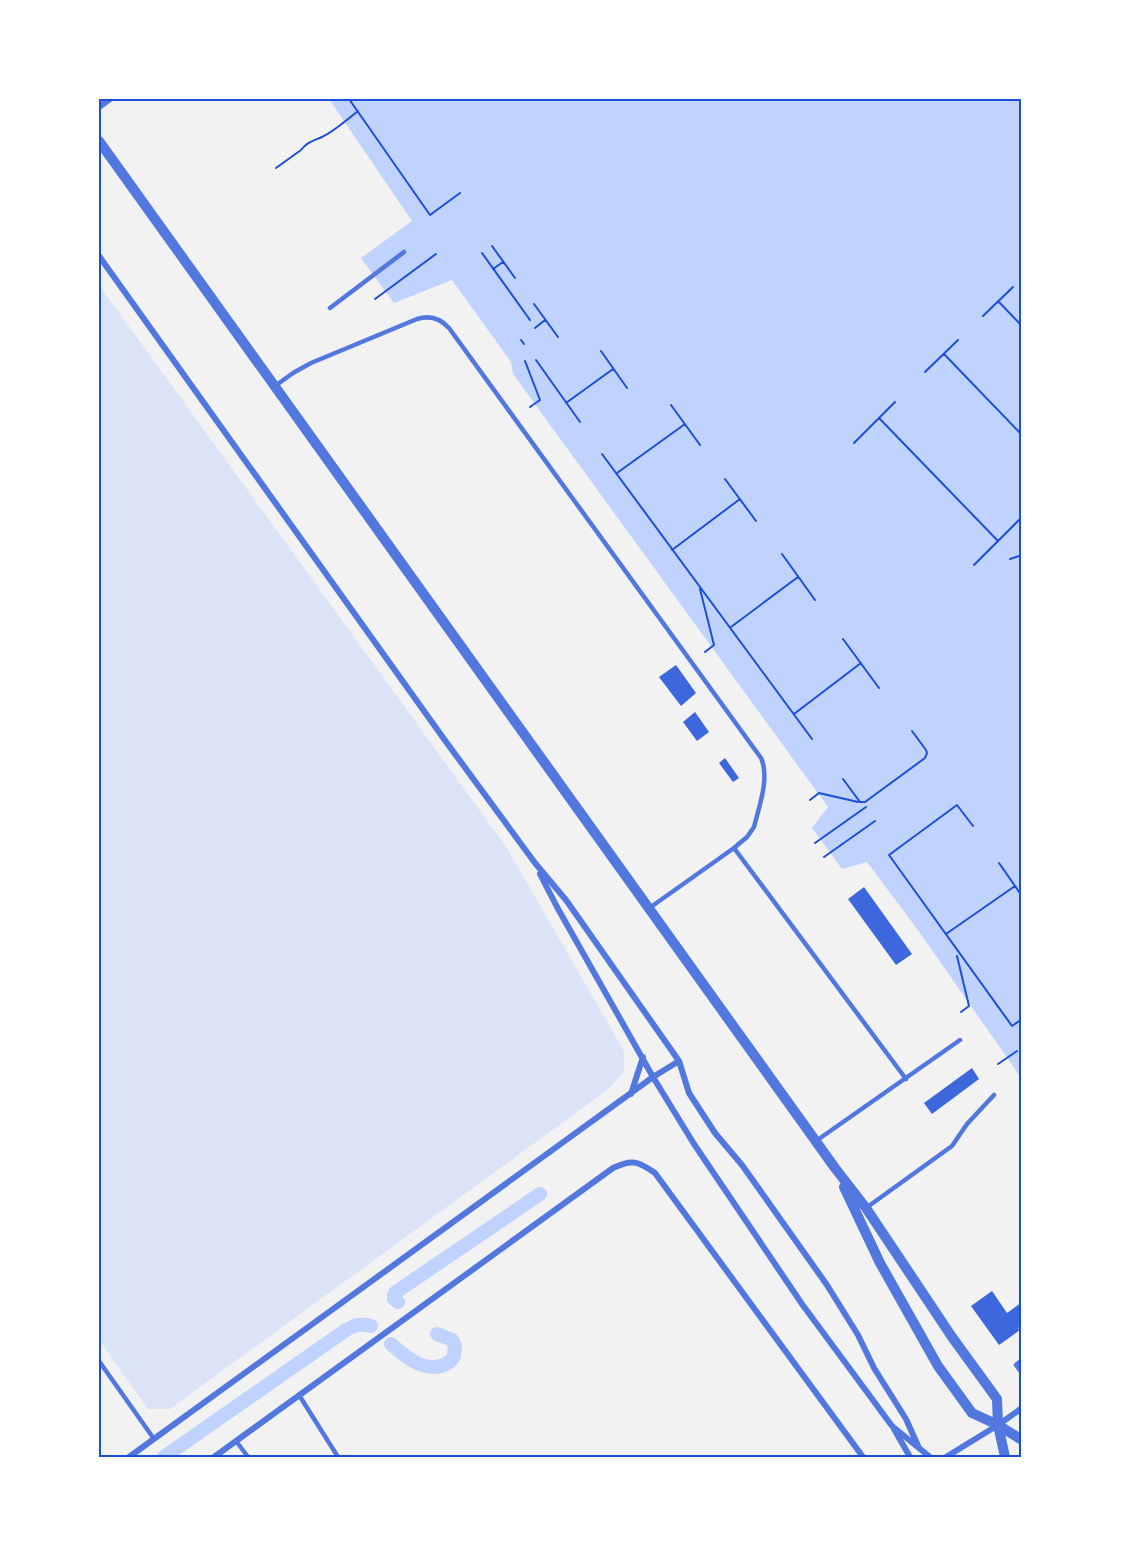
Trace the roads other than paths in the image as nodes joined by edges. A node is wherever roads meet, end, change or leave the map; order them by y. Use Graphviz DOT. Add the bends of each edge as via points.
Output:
graph roads {
  1 [pos="110,99"];
  2 [pos="99,107"];
  3 [pos="99,141"];
  4 [pos="404,252"];
  5 [pos="99,256"];
  6 [pos="330,308"];
  7 [pos="275,387"];
  8 [pos="734,848"];
  9 [pos="535,863"];
  10 [pos="648,909"];
  11 [pos="960,1040"];
  12 [pos="643,1058"];
  13 [pos="678,1061"];
  14 [pos="653,1077"];
  15 [pos="906,1079"];
  16 [pos="631,1095"];
  17 [pos="994,1095"];
  18 [pos="816,1141"];
  19 [pos="835,1168"];
  20 [pos="866,1208"];
  21 [pos="1022,1360"];
  22 [pos="99,1361"];
  23 [pos="1022,1373"];
  24 [pos="299,1395"];
  25 [pos="1022,1408"];
  26 [pos="998,1425"];
  27 [pos="892,1426"];
  28 [pos="154,1439"];
  29 [pos="1022,1440"];
  30 [pos="236,1441"];
  31 [pos="920,1448"];
  32 [pos="129,1457"];
  33 [pos="214,1457"];
  34 [pos="248,1457"];
  35 [pos="338,1457"];
  36 [pos="863,1457"];
  37 [pos="910,1457"];
  38 [pos="930,1457"];
  39 [pos="946,1457"];
  40 [pos="1005,1457"];
  1 -- 2 [label="street"];
  3 -- 7 [label="street"];
  4 -- 6 [label="lane"];
  5 -- 9 [label="street"];
  7 -- 8 [label="lane" via="311,363 417,319 433,317 447,325 761,758 765,778 754,826"];
  7 -- 10 [label="street"];
  8 -- 10 [label="lane"];
  8 -- 15 [label="lane"];
  9 -- 12 [label="street"];
  9 -- 13 [label="street" via="566,900"];
  10 -- 18 [label="street"];
  11 -- 15 [label="lane"];
  12 -- 14 [label="street"];
  12 -- 16 [label="street"];
  13 -- 14 [label="street"];
  13 -- 31 [label="street" via="689,1093 827,1285"];
  14 -- 16 [label="street"];
  14 -- 27 [label="street" via="802,1304"];
  15 -- 18 [label="lane"];
  16 -- 28 [label="street"];
  17 -- 20 [label="lane" via="952,1146"];
  18 -- 19 [label="street"];
  19 -- 20 [label="street"];
  19 -- 26 [label="street" via="880,1263 939,1366 972,1413"];
  20 -- 26 [label="street" via="997,1400"];
  21 -- 23 [label="lane" via="1016,1365"];
  22 -- 28 [label="lane"];
  24 -- 30 [label="street"];
  24 -- 35 [label="lane"];
  24 -- 36 [label="street" via="613,1168 630,1161 655,1173 663,1183"];
  25 -- 26 [label="street"];
  26 -- 29 [label="street"];
  26 -- 39 [label="street"];
  26 -- 40 [label="street"];
  27 -- 31 [label="street"];
  27 -- 37 [label="street"];
  28 -- 32 [label="street"];
  30 -- 33 [label="street"];
  30 -- 34 [label="lane"];
  31 -- 38 [label="street"];
}
